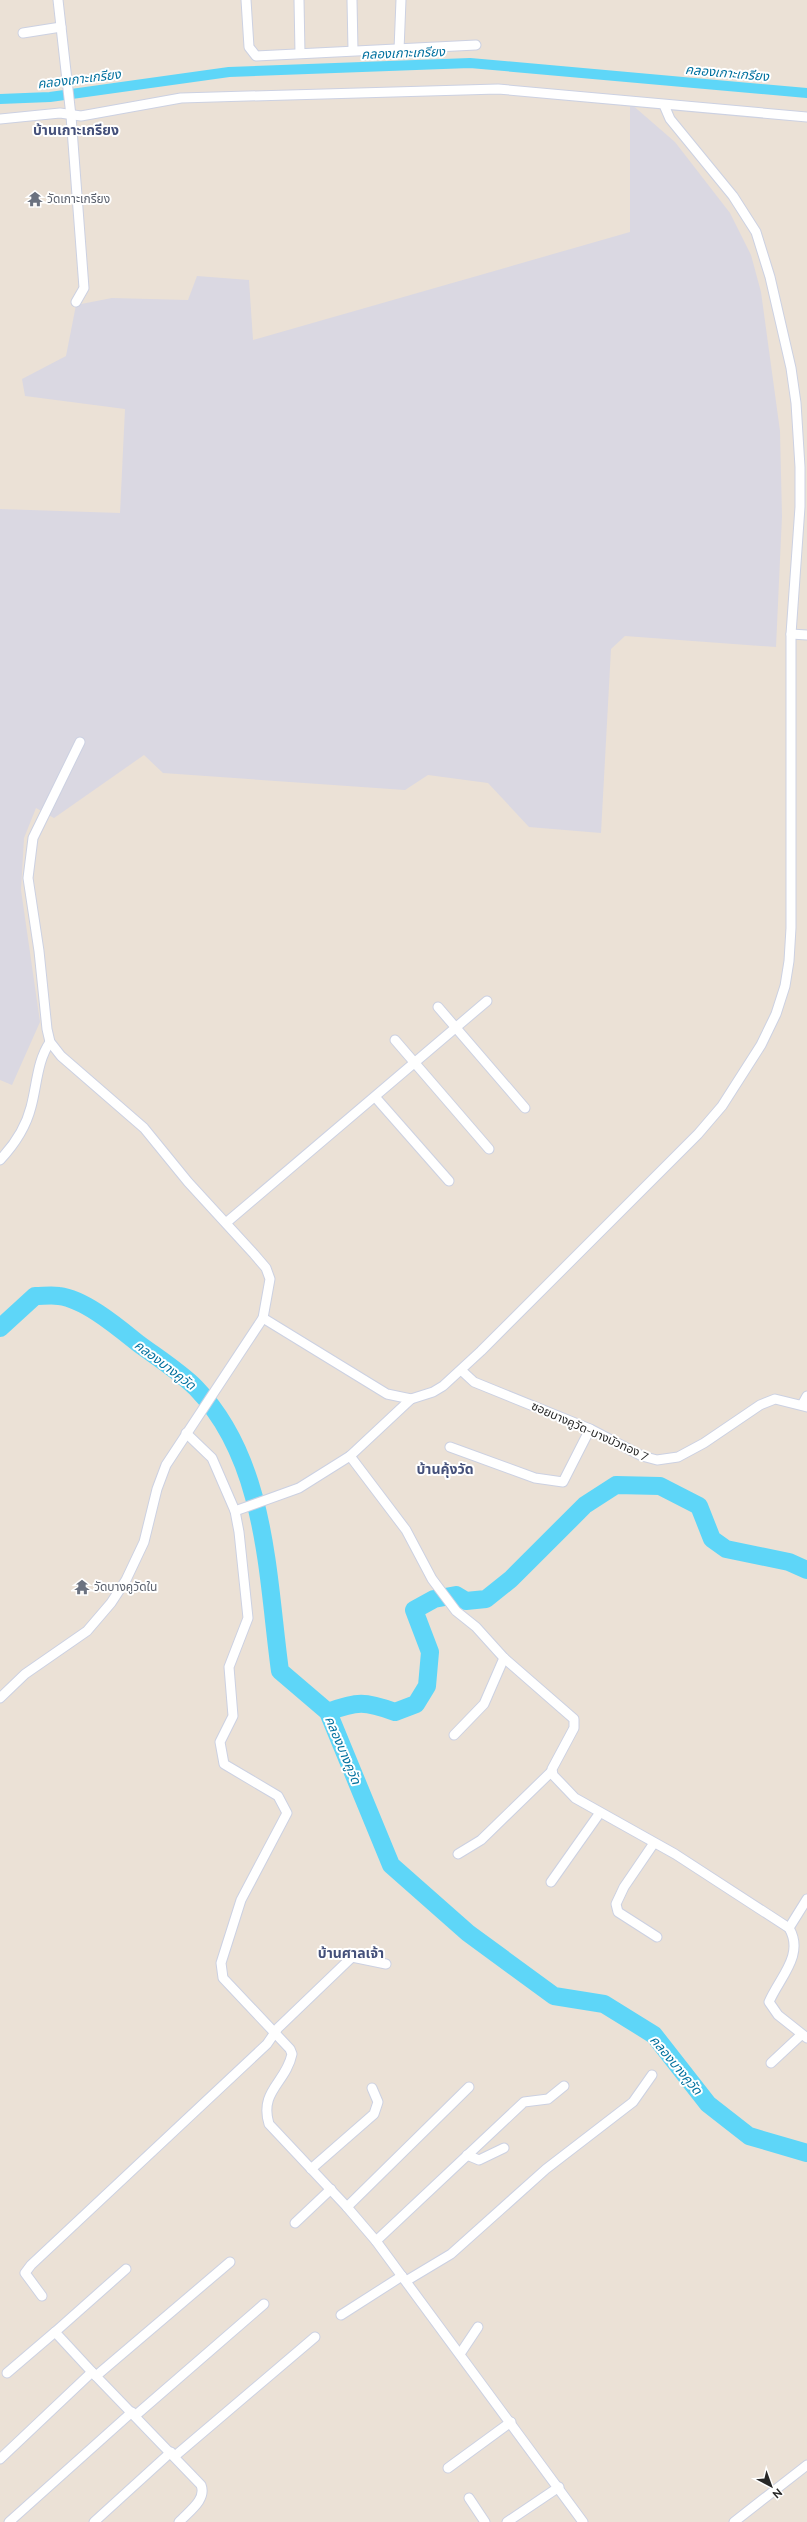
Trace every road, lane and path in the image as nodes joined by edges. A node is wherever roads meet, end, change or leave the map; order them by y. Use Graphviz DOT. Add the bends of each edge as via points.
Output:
graph roads {
  1 [pos="58,0"];
  2 [pos="246,0"];
  3 [pos="299,0"];
  4 [pos="352,0"];
  5 [pos="401,0"];
  6 [pos="61,27"];
  7 [pos="23,33"];
  8 [pos="476,45"];
  9 [pos="353,50"];
  10 [pos="399,50"];
  11 [pos="300,53"];
  12 [pos="664,105"];
  13 [pos="70,111"];
  14 [pos="807,117"];
  15 [pos="0,119"];
  16 [pos="76,302"];
  17 [pos="791,634"];
  18 [pos="807,635"];
  19 [pos="80,742"];
  20 [pos="487,1001"];
  21 [pos="438,1007"];
  22 [pos="456,1028"];
  23 [pos="395,1040"];
  24 [pos="50,1042"];
  25 [pos="415,1063"];
  26 [pos="376,1098"];
  27 [pos="525,1108"];
  28 [pos="489,1149"];
  29 [pos="0,1160"];
  30 [pos="449,1181"];
  31 [pos="227,1222"];
  32 [pos="263,1318"];
  33 [pos="461,1370"];
  34 [pos="807,1396"];
  35 [pos="411,1399"];
  36 [pos="804,1406"];
  37 [pos="590,1429"];
  38 [pos="186,1432"];
  39 [pos="450,1447"];
  40 [pos="350,1456"];
  41 [pos="239,1510"];
  42 [pos="504,1658"];
  43 [pos="0,1698"];
  44 [pos="454,1735"];
  45 [pos="551,1772"];
  46 [pos="599,1814"];
  47 [pos="654,1843"];
  48 [pos="458,1854"];
  49 [pos="550,1882"];
  50 [pos="807,1899"];
  51 [pos="804,1909"];
  52 [pos="789,1928"];
  53 [pos="658,1938"];
  54 [pos="386,1964"];
  55 [pos="276,2034"];
  56 [pos="804,2037"];
  57 [pos="771,2063"];
  58 [pos="652,2075"];
  59 [pos="564,2086"];
  60 [pos="469,2087"];
  61 [pos="372,2088"];
  62 [pos="504,2148"];
  63 [pos="468,2155"];
  64 [pos="311,2169"];
  65 [pos="331,2190"];
  66 [pos="347,2207"];
  67 [pos="295,2223"];
  68 [pos="376,2241"];
  69 [pos="230,2262"];
  70 [pos="126,2269"];
  71 [pos="404,2279"];
  72 [pos="42,2296"];
  73 [pos="264,2304"];
  74 [pos="341,2315"];
  75 [pos="478,2327"];
  76 [pos="55,2332"];
  77 [pos="315,2337"];
  78 [pos="460,2354"];
  79 [pos="7,2373"];
  80 [pos="94,2374"];
  81 [pos="134,2414"];
  82 [pos="511,2422"];
  83 [pos="173,2454"];
  84 [pos="0,2459"];
  85 [pos="807,2465"];
  86 [pos="448,2468"];
  87 [pos="559,2487"];
  88 [pos="469,2498"];
  89 [pos="9,2522"];
  90 [pos="94,2522"];
  91 [pos="179,2522"];
  92 [pos="485,2522"];
  93 [pos="507,2522"];
  94 [pos="583,2522"];
  95 [pos="734,2522"];
  1 -- 6 [label="street"];
  2 -- 11 [label="street" via="249,47 252,54 256,56"];
  3 -- 11 [label="street"];
  4 -- 9 [label="street"];
  5 -- 10 [label="street"];
  6 -- 7 [label="street"];
  6 -- 13 [label="street"];
  8 -- 10 [label="street"];
  9 -- 10 [label="street"];
  9 -- 11 [label="street"];
  12 -- 13 [label="street" via="498,89 181,98 81,116"];
  12 -- 14 [label="street"];
  12 -- 17 [label="street" via="670,119 746,214 756,232 770,277 791,368 799,433 800,507"];
  13 -- 15 [label="street"];
  13 -- 16 [label="street" via="84,288"];
  17 -- 18 [label="street"];
  17 -- 33 [label="street" via="791,928 785,986 776,1014 746,1071 722,1106 698,1134"];
  19 -- 24 [label="street" via="33,838 30,853 28,878 39,951 46,1029"];
  20 -- 22 [label="street"];
  21 -- 22 [label="street"];
  22 -- 25 [label="street"];
  22 -- 27 [label="street"];
  23 -- 25 [label="street"];
  24 -- 29 [label="street" via="41,1059 31,1108 20,1134"];
  24 -- 31 [label="street" via="61,1056 135,1118 188,1182"];
  25 -- 26 [label="street"];
  25 -- 28 [label="street"];
  26 -- 30 [label="street"];
  26 -- 31 [label="street"];
  31 -- 32 [label="street" via="266,1268 270,1279"];
  32 -- 35 [label="street" via="372,1386 399,1398"];
  32 -- 38 [label="street" via="220,1386"];
  33 -- 35 [label="street" via="443,1386"];
  33 -- 37 [label="street, ซอยบางคูวัด-บางบัวทอง 7" via="474,1382"];
  34 -- 36 [label="street"];
  35 -- 40 [label="street"];
  36 -- 37 [label="street, ซอยบางคูวัด-บางบัวทอง 7" via="776,1398 760,1405 704,1443 678,1457 657,1460 642,1456"];
  37 -- 39 [label="street" via="563,1482 535,1478"];
  38 -- 41 [label="street" via="212,1458"];
  38 -- 43 [label="street" via="166,1465 157,1489 144,1542 135,1564 115,1597 87,1631 25,1674"];
  40 -- 41 [label="street" via="299,1488"];
  40 -- 42 [label="street" via="406,1530 432,1579 453,1606"];
  41 -- 55 [label="street" via="248,1618 229,1667 233,1716 220,1742 224,1764 278,1796 287,1813 241,1900 221,1963 223,1978"];
  42 -- 44 [label="street" via="484,1704"];
  42 -- 45 [label="street" via="574,1718 574,1728"];
  45 -- 46 [label="street" via="575,1798"];
  45 -- 48 [label="street" via="481,1840"];
  46 -- 47 [label="street"];
  46 -- 49 [label="street"];
  47 -- 52 [label="street" via="702,1870"];
  47 -- 53 [label="street" via="624,1887 616,1904 618,1912"];
  50 -- 51 [label="street"];
  51 -- 52 [label="street"];
  52 -- 56 [label="street" via="793,1935 795,1951 768,2002 775,2012"];
  54 -- 55 [label="street" via="352,1957 278,2028"];
  55 -- 64 [label="street" via="290,2048 292,2054 285,2072 270,2093 266,2112 274,2132"];
  55 -- 72 [label="street" via="26,2270 29,2281"];
  56 -- 57 [label="street"];
  58 -- 71 [label="street" via="633,2102 546,2169 451,2254"];
  59 -- 63 [label="street" via="548,2099 524,2102"];
  60 -- 66 [label="street"];
  61 -- 64 [label="street" via="378,2102 374,2114"];
  62 -- 63 [label="street" via="479,2160"];
  63 -- 68 [label="street"];
  64 -- 65 [label="street"];
  65 -- 66 [label="street"];
  65 -- 67 [label="street"];
  66 -- 68 [label="street"];
  68 -- 71 [label="street"];
  69 -- 80 [label="street"];
  70 -- 76 [label="street"];
  71 -- 74 [label="street"];
  71 -- 78 [label="street"];
  73 -- 81 [label="street"];
  75 -- 78 [label="street"];
  76 -- 79 [label="street"];
  76 -- 80 [label="street"];
  77 -- 83 [label="street"];
  78 -- 82 [label="street"];
  80 -- 81 [label="street"];
  80 -- 84 [label="street"];
  81 -- 83 [label="street"];
  81 -- 89 [label="street"];
  82 -- 86 [label="street"];
  82 -- 87 [label="street"];
  83 -- 90 [label="street"];
  83 -- 91 [label="street" via="201,2485 203,2491 201,2498"];
  85 -- 95 [label="street"];
  87 -- 93 [label="street"];
  87 -- 94 [label="street"];
  88 -- 92 [label="street"];
}
